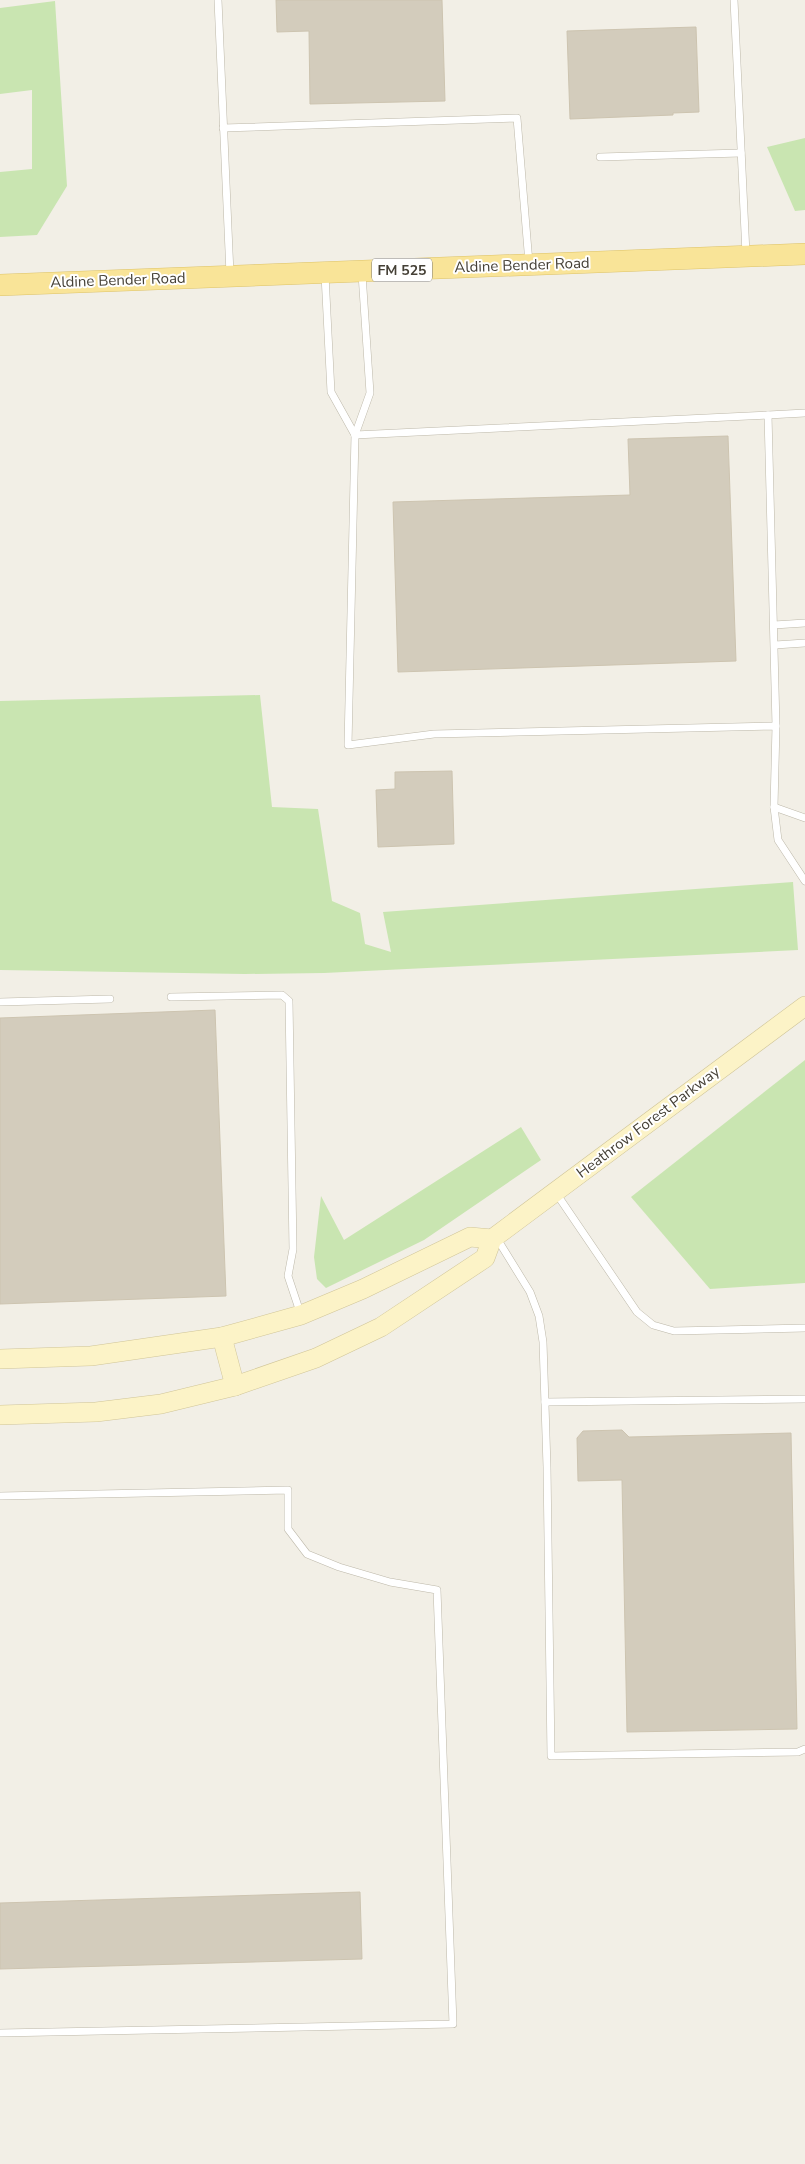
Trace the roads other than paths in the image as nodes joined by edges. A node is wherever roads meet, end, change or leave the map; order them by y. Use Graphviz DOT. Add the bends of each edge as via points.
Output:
graph roads {
  1 [pos="218,0"];
  2 [pos="734,0"];
  3 [pos="223,128"];
  4 [pos="741,153"];
  5 [pos="600,157"];
  6 [pos="805,254"];
  7 [pos="746,257"];
  8 [pos="529,265"];
  9 [pos="362,271"];
  10 [pos="325,274"];
  11 [pos="230,276"];
  12 [pos="0,285"];
  13 [pos="805,413"];
  14 [pos="768,415"];
  15 [pos="355,435"];
  16 [pos="805,624"];
  17 [pos="774,625"];
  18 [pos="805,643"];
  19 [pos="775,645"];
  20 [pos="776,726"];
  21 [pos="774,807"];
  22 [pos="805,818"];
  23 [pos="805,880"];
  24 [pos="171,997"];
  25 [pos="110,999"];
  26 [pos="0,1002"];
  27 [pos="805,1006"];
  28 [pos="555,1191"];
  29 [pos="494,1238"];
  30 [pos="301,1315"];
  31 [pos="805,1328"];
  32 [pos="222,1337"];
  33 [pos="0,1359"];
  34 [pos="235,1386"];
  35 [pos="805,1399"];
  36 [pos="545,1402"];
  37 [pos="0,1415"];
  38 [pos="0,1496"];
  39 [pos="805,1749"];
  40 [pos="0,2033"];
  1 -- 3 [label="lane"];
  2 -- 4 [label="lane"];
  3 -- 8 [label="lane" via="518,118"];
  3 -- 11 [label="lane"];
  4 -- 5 [label="lane"];
  4 -- 7 [label="lane"];
  6 -- 7 [label="main road, Aldine Bender Road / FM 525"];
  7 -- 8 [label="main road, Aldine Bender Road / FM 525"];
  8 -- 9 [label="main road, Aldine Bender Road / FM 525"];
  9 -- 10 [label="main road, Aldine Bender Road / FM 525"];
  9 -- 15 [label="lane" via="370,393"];
  10 -- 11 [label="main road, Aldine Bender Road / FM 525"];
  10 -- 15 [label="lane" via="331,392"];
  11 -- 12 [label="main road, Aldine Bender Road / FM 525"];
  13 -- 14 [label="lane"];
  14 -- 15 [label="lane"];
  14 -- 17 [label="lane"];
  15 -- 20 [label="lane" via="348,745 434,734"];
  16 -- 17 [label="lane"];
  17 -- 19 [label="lane"];
  18 -- 19 [label="lane"];
  19 -- 20 [label="lane"];
  20 -- 21 [label="lane"];
  21 -- 22 [label="lane"];
  21 -- 23 [label="lane" via="778,840"];
  24 -- 30 [label="lane" via="282,996 289,1001 293,1249 288,1276"];
  25 -- 26 [label="lane"];
  27 -- 28 [label="street, Heathrow Forest Parkway"];
  28 -- 29 [label="street, Heathrow Forest Parkway"];
  28 -- 31 [label="lane" via="637,1312 653,1325 674,1331"];
  29 -- 30 [label="street" via="470,1237 363,1290"];
  29 -- 34 [label="street, Heathrow Forest Parkway" via="485,1258 381,1327 316,1358"];
  29 -- 36 [label="lane" via="524,1281 535,1304 543,1342"];
  30 -- 32 [label="street"];
  32 -- 33 [label="street" via="91,1356"];
  32 -- 34 [label="street"];
  34 -- 37 [label="street, Heathrow Forest Parkway" via="160,1404 96,1412"];
  35 -- 36 [label="lane"];
  36 -- 39 [label="lane" via="552,1756 798,1752"];
  38 -- 40 [label="lane" via="288,1490 288,1528 307,1554 390,1582 438,1590 453,2024"];
}
